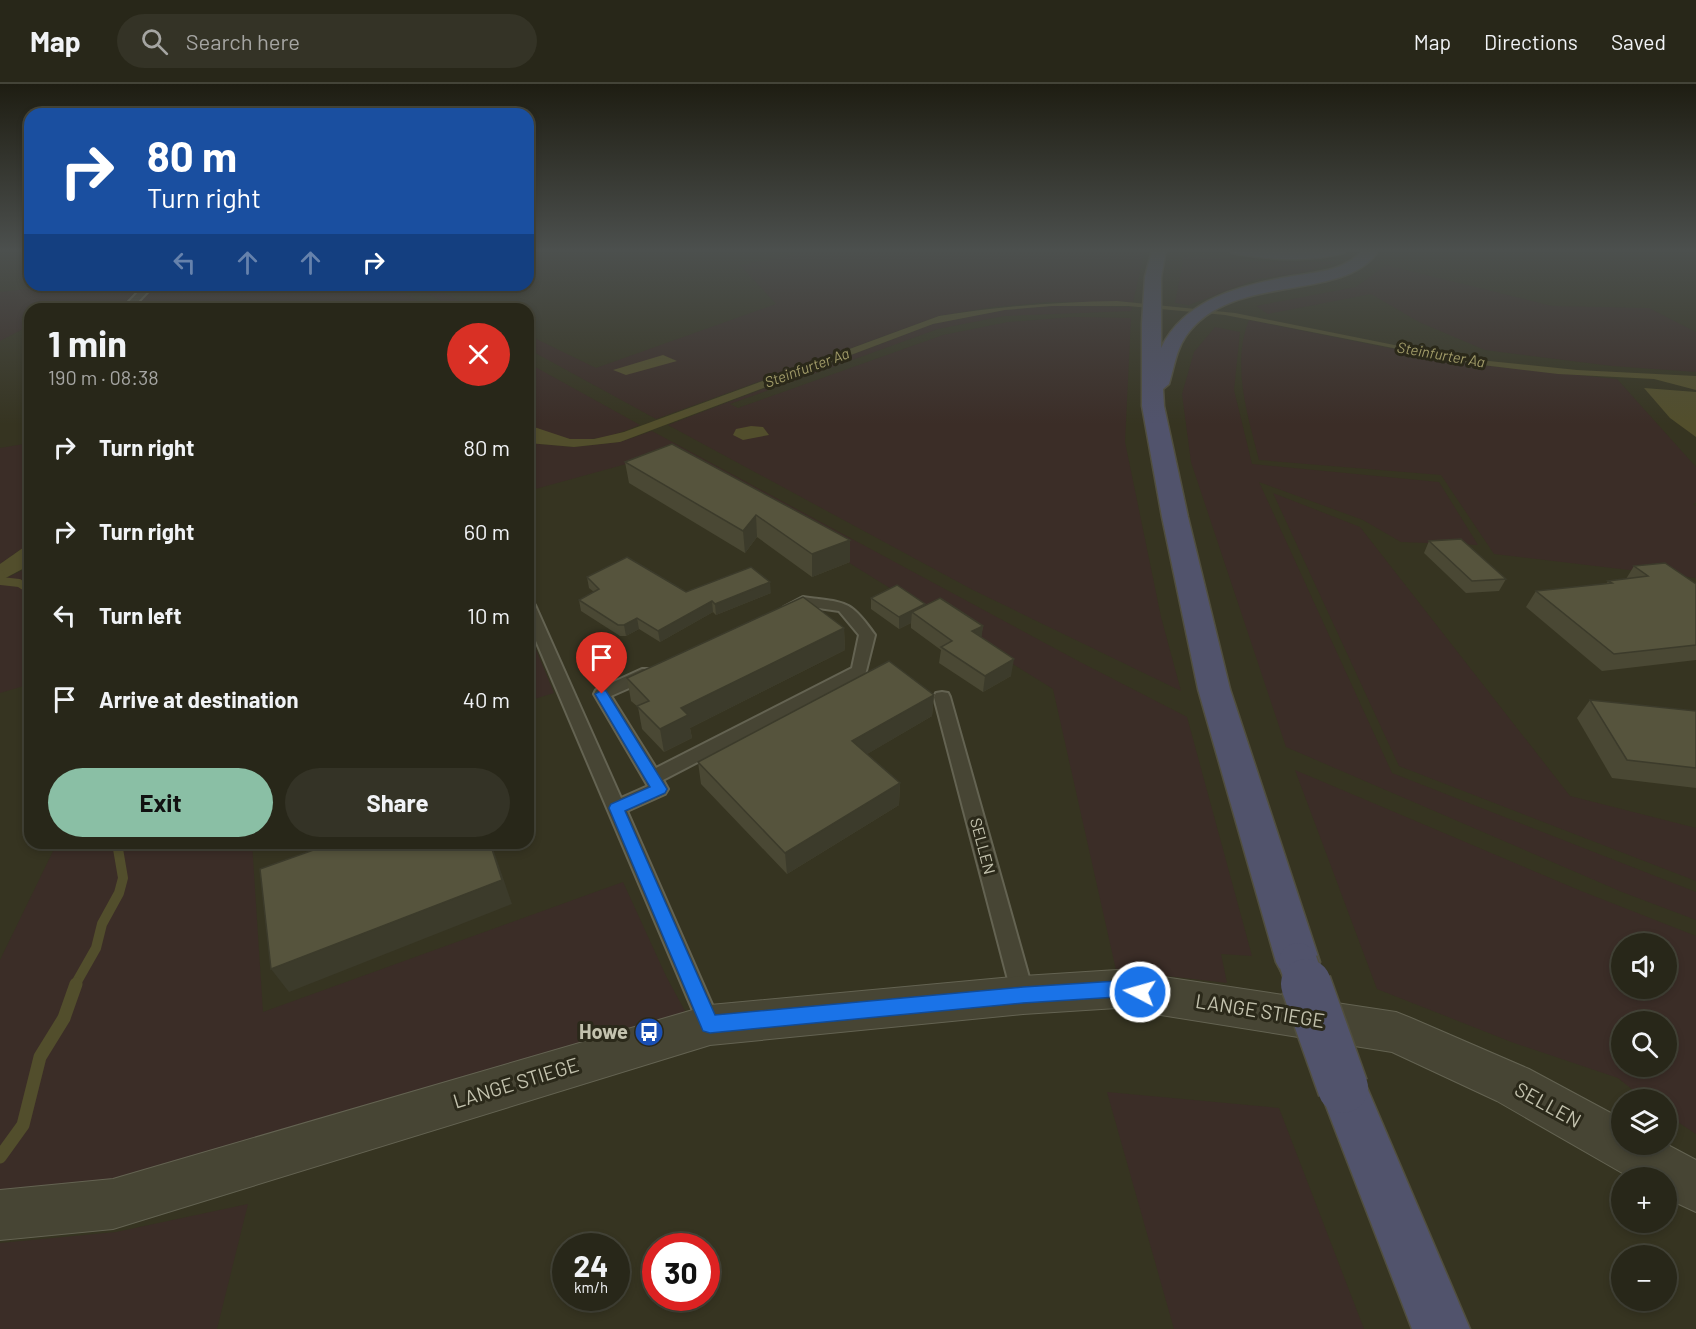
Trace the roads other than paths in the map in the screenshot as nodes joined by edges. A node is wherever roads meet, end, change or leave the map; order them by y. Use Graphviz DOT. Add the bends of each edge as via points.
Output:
graph roads {
  1 [pos="1152,308"];
  2 [pos="1210,308"];
  3 [pos="1153,406"];
  4 [pos="771,616"];
  5 [pos="534,619"];
  6 [pos="665,665"];
  7 [pos="942,697"];
  8 [pos="652,778"];
  9 [pos="616,808"];
  10 [pos="1023,995"];
  11 [pos="710,1024"];
  12 [pos="1396,1032"];
  13 [pos="1696,1187"];
  14 [pos="0,1215"];
  15 [pos="1441,1329"];
  1 -- 3 [label="highway"];
  2 -- 3 [label="highway" via="1181,330 1167,356"];
  3 -- 15 [label="highway, bridge" via="1174,517 1233,755 1298,962 1343,1088"];
  4 -- 8 [label="lane" via="803,601 844,607 867,635 859,671"];
  5 -- 9 [label="lane"];
  6 -- 8 [label="lane" via="602,694"];
  7 -- 10 [label="lane, SELLEN"];
  8 -- 9 [label="lane" via="659,789"];
  9 -- 11 [label="lane"];
  10 -- 11 [label="street, LANGE STIEGE"];
  10 -- 12 [label="street, LANGE STIEGE" via="1117,989"];
  11 -- 14 [label="street, LANGE STIEGE" via="113,1204"];
  12 -- 13 [label="street, SELLEN" via="1513,1085"];
}
